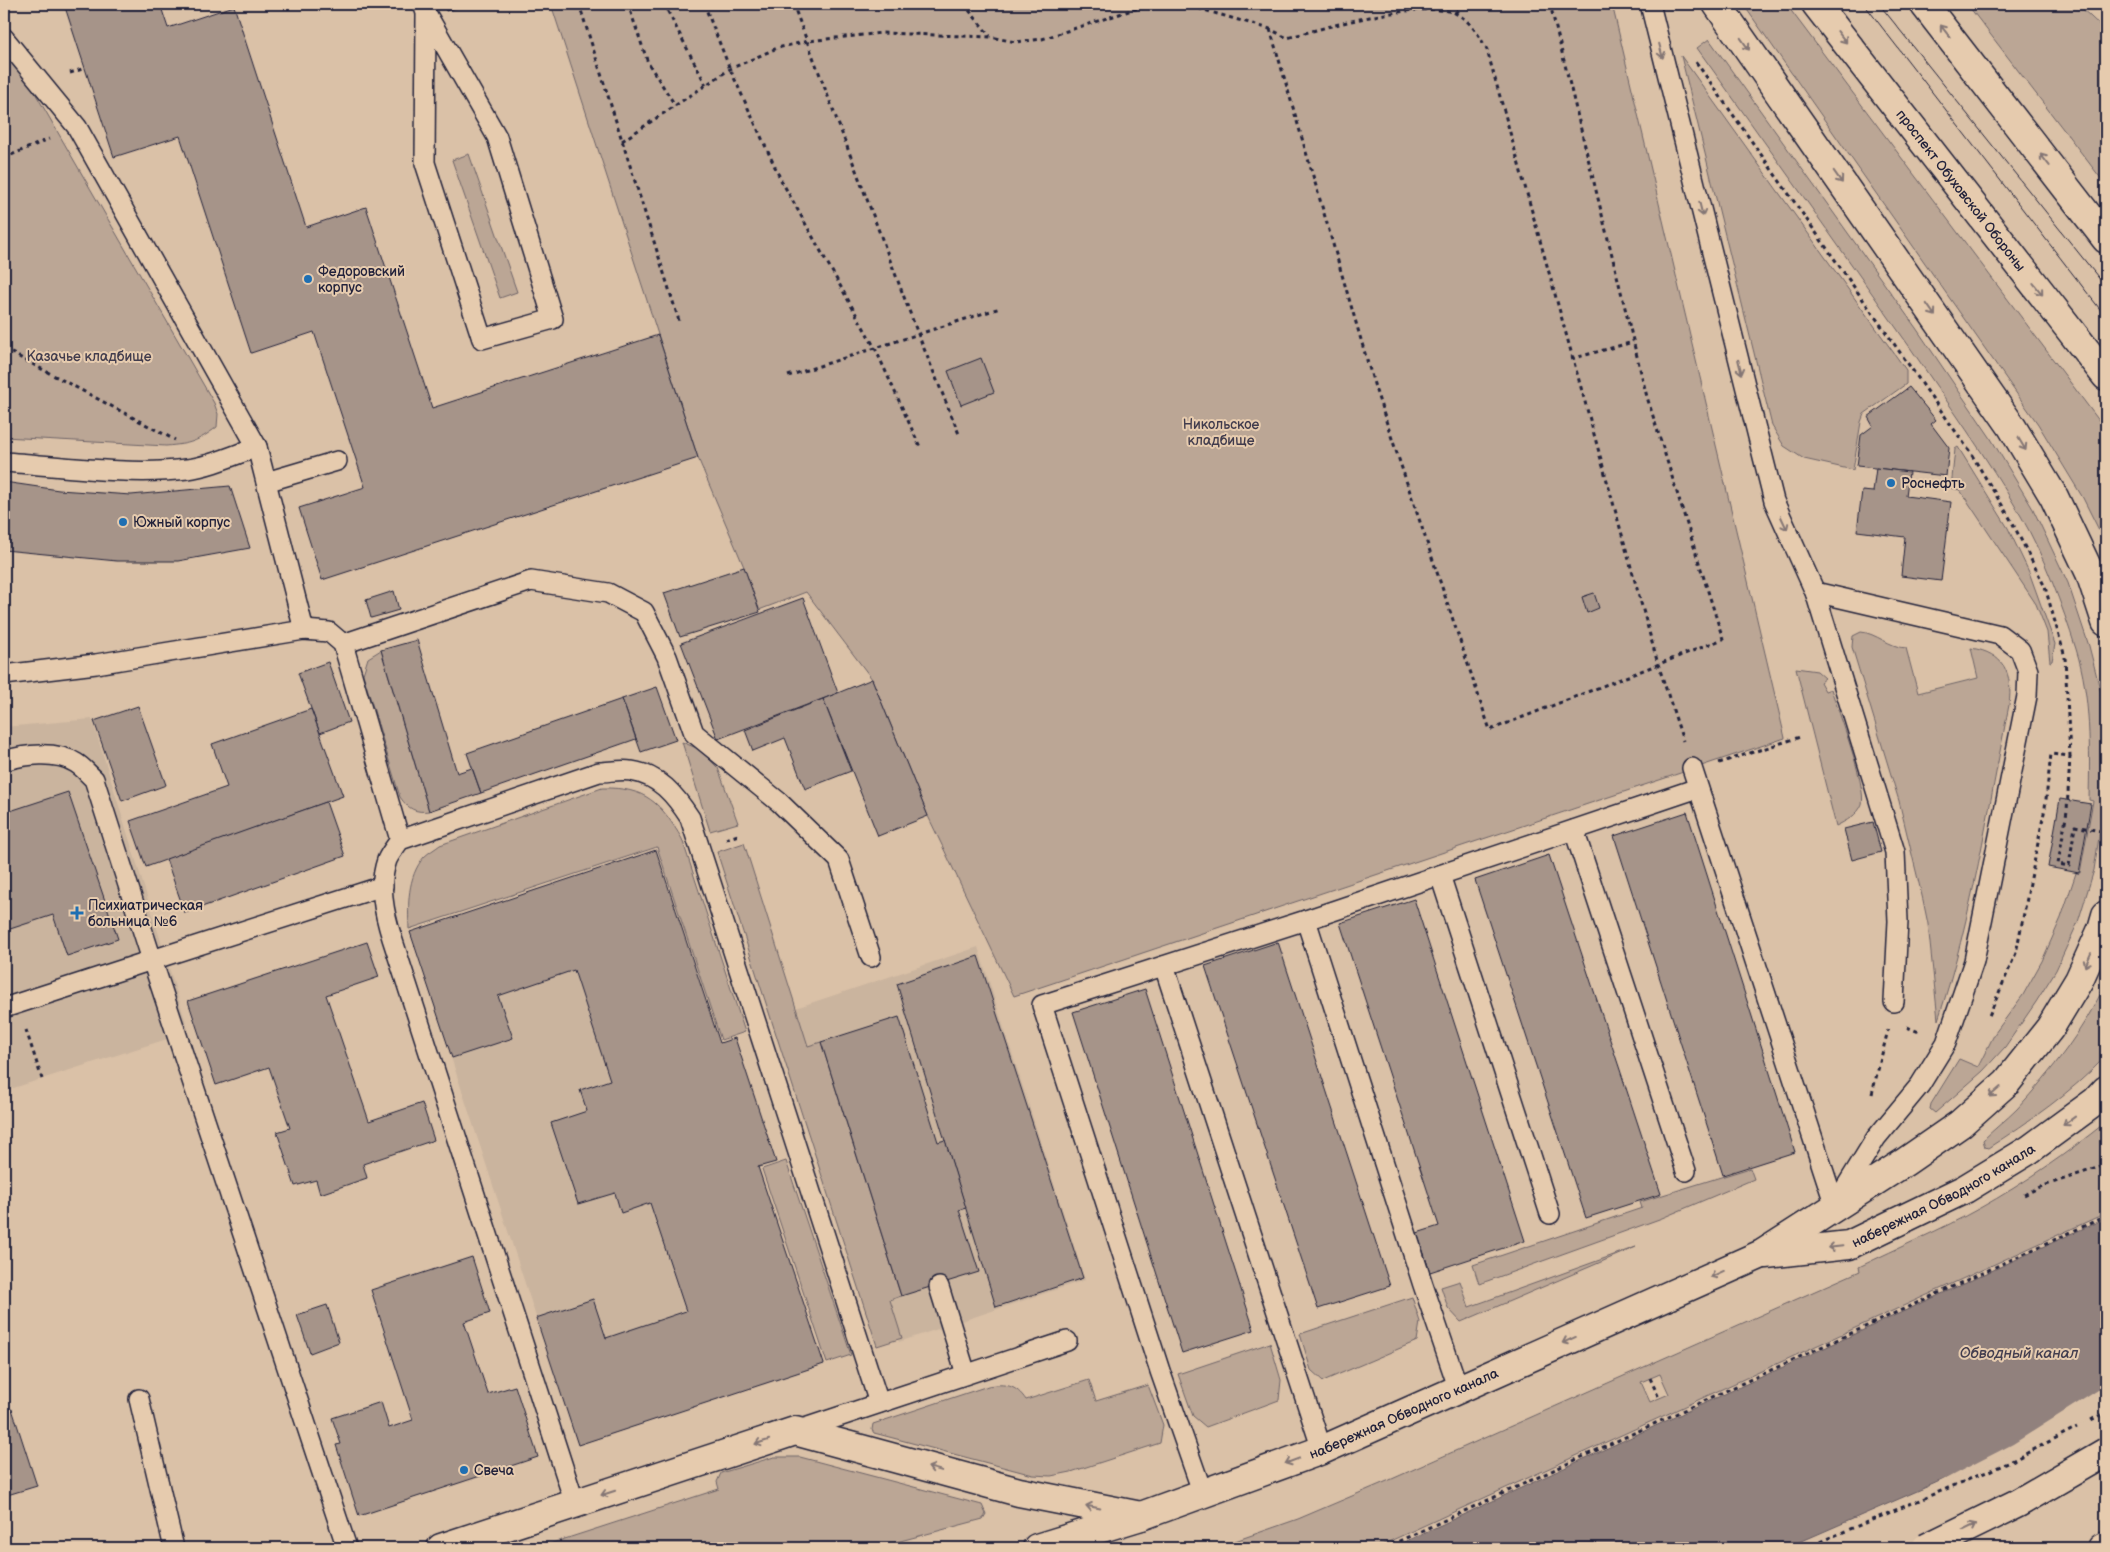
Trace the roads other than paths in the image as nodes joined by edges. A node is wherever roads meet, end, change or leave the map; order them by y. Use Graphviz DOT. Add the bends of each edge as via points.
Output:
graph roads {
  1 [pos="1650,4"];
  2 [pos="1717,4"];
  3 [pos="1816,4"];
  4 [pos="1924,4"];
  5 [pos="424,8"];
  6 [pos="4,38"];
  7 [pos="2106,239"];
  8 [pos="2106,376"];
  9 [pos="257,447"];
  10 [pos="337,461"];
  11 [pos="4,462"];
  12 [pos="266,482"];
  13 [pos="1815,592"];
  14 [pos="2106,622"];
  15 [pos="304,630"];
  16 [pos="343,644"];
  17 [pos="4,675"];
  18 [pos="4,761"];
  19 [pos="1692,768"];
  20 [pos="1698,788"];
  21 [pos="1574,830"];
  22 [pos="400,840"];
  23 [pos="1440,875"];
  24 [pos="383,886"];
  25 [pos="2106,915"];
  26 [pos="1306,920"];
  27 [pos="871,957"];
  28 [pos="152,960"];
  29 [pos="1164,966"];
  30 [pos="1894,1002"];
  31 [pos="11,1005"];
  32 [pos="2106,1090"];
  33 [pos="1686,1171"];
  34 [pos="1835,1206"];
  35 [pos="1550,1214"];
  36 [pos="1762,1254"];
  37 [pos="939,1287"];
  38 [pos="1067,1341"];
  39 [pos="966,1374"];
  40 [pos="1459,1390"];
  41 [pos="139,1399"];
  42 [pos="879,1403"];
  43 [pos="795,1431"];
  44 [pos="1322,1450"];
  45 [pos="2106,1452"];
  46 [pos="1204,1494"];
  47 [pos="575,1504"];
  48 [pos="1141,1516"];
  49 [pos="2106,1546"];
  50 [pos="174,1548"];
  51 [pos="347,1548"];
  52 [pos="441,1548"];
  53 [pos="1037,1548"];
  54 [pos="1926,1548"];
  55 [pos="2102,1548"];
  1 -- 13 [label="lane, one-way" via="1774,501"];
  2 -- 14 [label="main road, one-way" via="2012,427 2054,497 2090,573"];
  3 -- 8 [label="main road, проспект Обуховской Обороны, one-way"];
  7 -- 4 [label="main road, one-way"];
  5 -- 5 [label="lane" via="497,137 553,318 482,339 425,163"];
  6 -- 9 [label="lane" via="77,127"];
  9 -- 11 [label="lane" via="189,469 148,472"];
  9 -- 12 [label="lane"];
  10 -- 12 [label="lane"];
  12 -- 15 [label="lane"];
  13 -- 30 [label="lane" via="1895,852 1898,921"];
  13 -- 34 [label="lane" via="2000,635 2020,650 2028,671 2026,696 1974,961 1946,1043 1920,1085 1876,1138"];
  15 -- 16 [label="lane" via="329,632"];
  15 -- 17 [label="lane" via="96,664"];
  16 -- 22 [label="lane"];
  16 -- 27 [label="lane" via="531,581 608,593 644,612 667,657 694,733 779,802 839,860"];
  18 -- 28 [label="lane" via="17,756 60,756 77,764 94,779"];
  19 -- 20 [label="lane"];
  20 -- 21 [label="lane"];
  20 -- 34 [label="lane"];
  21 -- 23 [label="lane"];
  21 -- 33 [label="lane"];
  22 -- 24 [label="lane" via="387,859"];
  22 -- 42 [label="lane" via="599,772 630,771 656,779 676,796 690,818"];
  23 -- 26 [label="lane"];
  23 -- 35 [label="lane"];
  24 -- 28 [label="lane"];
  24 -- 47 [label="lane" via="383,909 392,938"];
  25 -- 34 [label="main road, набережная Обводного канала, one-way" via="2079,980 2050,1028 2007,1082 1960,1124"];
  26 -- 29 [label="lane"];
  26 -- 40 [label="lane"];
  28 -- 31 [label="lane"];
  28 -- 51 [label="lane"];
  29 -- 44 [label="lane"];
  29 -- 46 [label="lane" via="1042,1005"];
  32 -- 36 [label="main road, набережная Обводного канала, one-way" via="2030,1150 1965,1190 1849,1245"];
  34 -- 36 [label="main road, набережная Обводного канала"];
  36 -- 40 [label="main road, набережная Обводного канала, one-way"];
  37 -- 39 [label="lane"];
  38 -- 39 [label="lane"];
  39 -- 42 [label="lane"];
  40 -- 44 [label="main road, набережная Обводного канала"];
  41 -- 50 [label="lane"];
  42 -- 43 [label="lane"];
  43 -- 47 [label="main road, one-way"];
  48 -- 43 [label="main road, one-way" via="1019,1492"];
  44 -- 46 [label="main road, набережная Обводного канала, one-way"];
  54 -- 45 [label="main road, one-way, bridge" via="2018,1503"];
  46 -- 48 [label="main road, набережная Обводного канала"];
  47 -- 52 [label="main road"];
  48 -- 53 [label="main road, набережная Обводного канала"];
  49 -- 55 [label="main road"];
}
